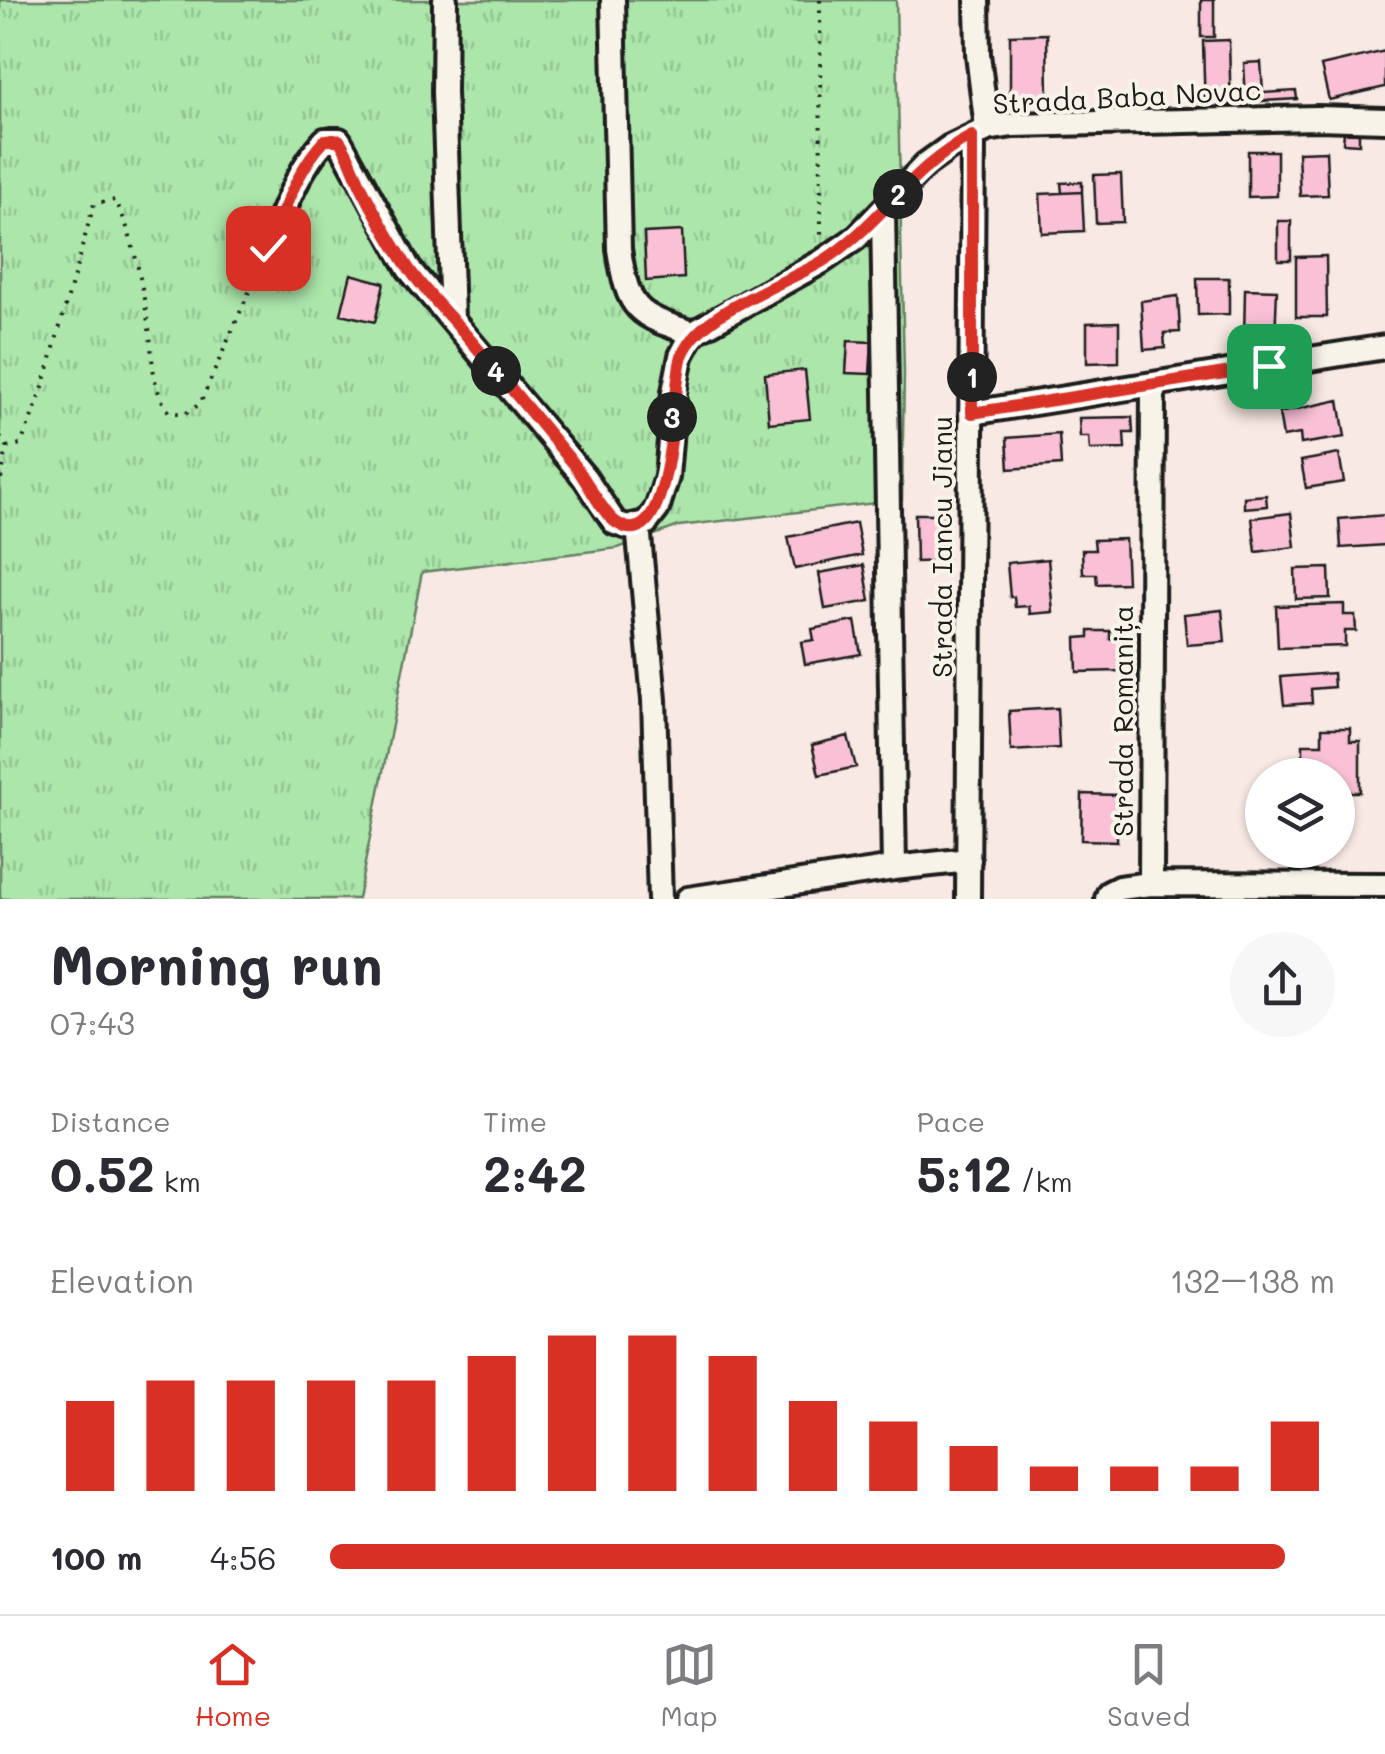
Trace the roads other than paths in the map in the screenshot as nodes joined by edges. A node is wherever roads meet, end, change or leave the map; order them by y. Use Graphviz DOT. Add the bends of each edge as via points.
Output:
graph roads {
  1 [pos="445,0"];
  2 [pos="613,0"];
  3 [pos="977,0"];
  4 [pos="1385,120"];
  5 [pos="980,132"];
  6 [pos="883,212"];
  7 [pos="268,248"];
  8 [pos="452,318"];
  9 [pos="694,334"];
  10 [pos="1385,347"];
  11 [pos="1153,385"];
  12 [pos="972,413"];
  13 [pos="638,525"];
  14 [pos="969,860"];
  15 [pos="894,868"];
  16 [pos="1151,884"];
  17 [pos="1385,885"];
  18 [pos="660,899"];
  19 [pos="688,899"];
  20 [pos="968,899"];
  21 [pos="1108,899"];
  1 -- 8 [label="street"];
  2 -- 9 [label="street" via="624,286 651,320"];
  3 -- 5 [label="street, Strada Iancu Jianu"];
  4 -- 5 [label="street, Strada Baba Novac" via="1040,124"];
  5 -- 6 [label="street, Strada Baba Novac" via="925,165"];
  5 -- 12 [label="street, Strada Iancu Jianu"];
  6 -- 9 [label="street, Strada Baba Novac" via="821,262"];
  6 -- 15 [label="street"];
  7 -- 8 [label="street" via="316,149 325,140 339,140 409,269"];
  8 -- 13 [label="street" via="615,523"];
  9 -- 13 [label="street" via="681,356 674,392 667,478 657,508"];
  10 -- 11 [label="street"];
  11 -- 12 [label="street"];
  11 -- 16 [label="street, Strada Romanița"];
  12 -- 14 [label="street, Strada Iancu Jianu"];
  13 -- 18 [label="street" via="654,700"];
  14 -- 15 [label="street"];
  14 -- 20 [label="street, Strada Iancu Jianu"];
  15 -- 19 [label="street"];
  16 -- 17 [label="street"];
  16 -- 21 [label="street" via="1119,888"];
}
